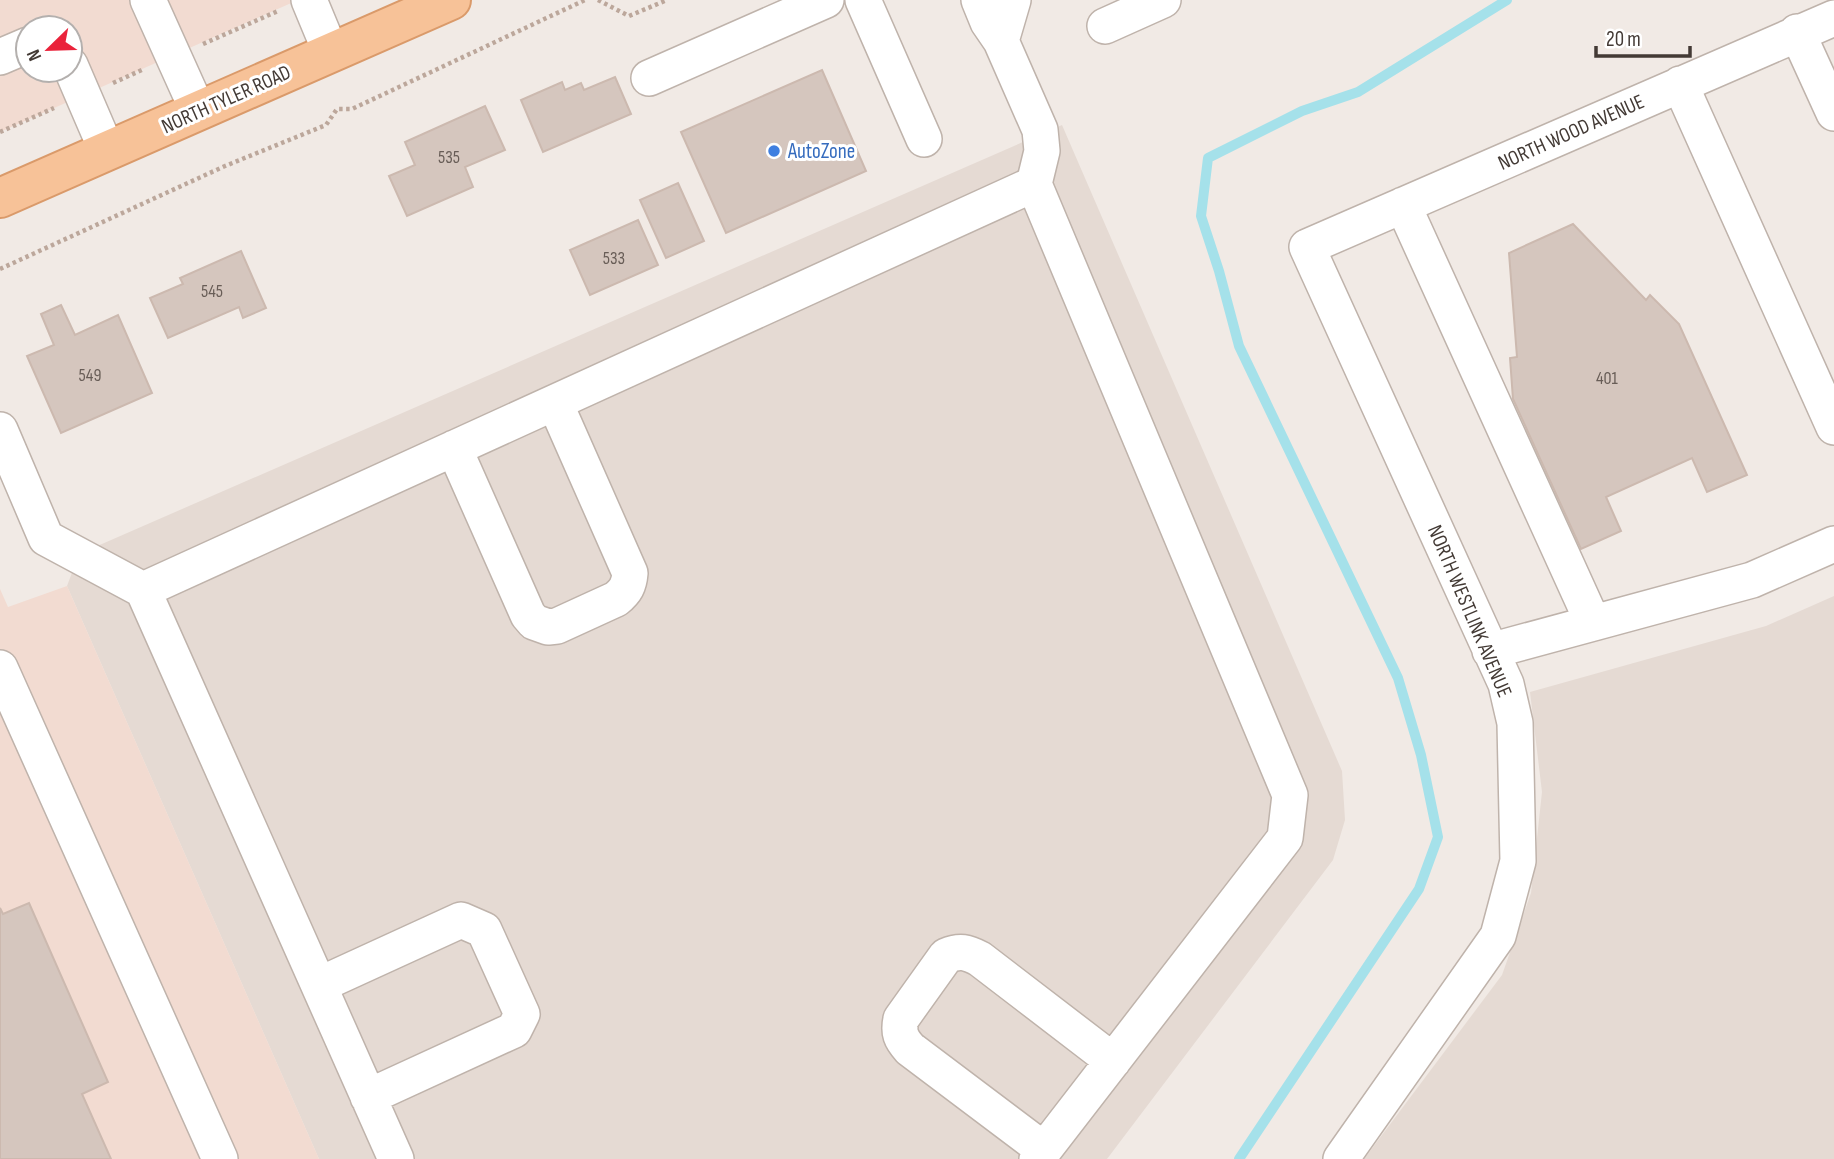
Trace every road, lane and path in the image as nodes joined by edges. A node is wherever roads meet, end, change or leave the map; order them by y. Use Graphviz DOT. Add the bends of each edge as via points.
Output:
graph roads {
  1 [pos="148,0"];
  2 [pos="309,0"];
  3 [pos="585,0"];
  4 [pos="598,0"];
  5 [pos="667,0"];
  6 [pos="826,0"];
  7 [pos="863,0"];
  8 [pos="979,0"];
  9 [pos="1013,0"];
  10 [pos="1163,0"];
  11 [pos="444,1"];
  12 [pos="1834,19"];
  13 [pos="1105,26"];
  14 [pos="1797,32"];
  15 [pos="1001,41"];
  16 [pos="331,53"];
  17 [pos="649,78"];
  18 [pos="78,84"];
  19 [pos="1681,84"];
  20 [pos="198,111"];
  21 [pos="1834,113"];
  22 [pos="924,139"];
  23 [pos="107,151"];
  24 [pos="1034,184"];
  25 [pos="0,198"];
  26 [pos="1403,205"];
  27 [pos="1307,247"];
  28 [pos="0,269"];
  29 [pos="555,403"];
  30 [pos="1834,427"];
  31 [pos="0,430"];
  32 [pos="454,448"];
  33 [pos="1834,544"];
  34 [pos="143,590"];
  35 [pos="1593,623"];
  36 [pos="1490,651"];
  37 [pos="0,668"];
  38 [pos="318,985"];
  39 [pos="1113,1061"];
  40 [pos="368,1097"];
  41 [pos="1041,1154"];
  42 [pos="220,1159"];
  43 [pos="396,1159"];
  44 [pos="1341,1159"];
  1 -- 20 [label="street"];
  2 -- 16 [label="street"];
  3 -- 28 [label="path" via="352,109 337,109 326,125"];
  4 -- 5 [label="path" via="629,16"];
  6 -- 17 [label="street"];
  7 -- 22 [label="street"];
  8 -- 15 [label="street"];
  9 -- 15 [label="street"];
  10 -- 13 [label="street"];
  11 -- 16 [label="main road, NORTH TYLER ROAD"];
  12 -- 14 [label="street, NORTH WOOD AVENUE"];
  14 -- 19 [label="street, NORTH WOOD AVENUE"];
  14 -- 21 [label="street"];
  15 -- 24 [label="street" via="1040,130 1042,151"];
  16 -- 20 [label="main road, NORTH TYLER ROAD"];
  18 -- 23 [label="street"];
  19 -- 26 [label="street, NORTH WOOD AVENUE"];
  19 -- 30 [label="street"];
  20 -- 23 [label="main road, NORTH TYLER ROAD"];
  23 -- 25 [label="main road, NORTH TYLER ROAD"];
  24 -- 29 [label="street"];
  24 -- 39 [label="street" via="1290,795 1285,838"];
  26 -- 27 [label="street, NORTH WOOD AVENUE"];
  26 -- 35 [label="street"];
  27 -- 36 [label="street, NORTH WESTLINK AVENUE"];
  29 -- 32 [label="street"];
  29 -- 32 [label="street" via="630,573 625,593 617,599 557,626 534,622 519,597"];
  31 -- 34 [label="street" via="46,538"];
  32 -- 34 [label="street"];
  33 -- 35 [label="street" via="1752,580"];
  34 -- 38 [label="street"];
  35 -- 36 [label="street"];
  36 -- 44 [label="street, NORTH WESTLINK AVENUE" via="1506,684 1515,723 1518,861 1510,899 1498,936"];
  37 -- 42 [label="street"];
  38 -- 40 [label="street"];
  38 -- 40 [label="street" via="461,920 484,930 522,1014 514,1030"];
  39 -- 41 [label="street"];
  39 -- 41 [label="street" via="979,959 966,952 946,957 901,1019 901,1038"];
  40 -- 43 [label="street"];
}
